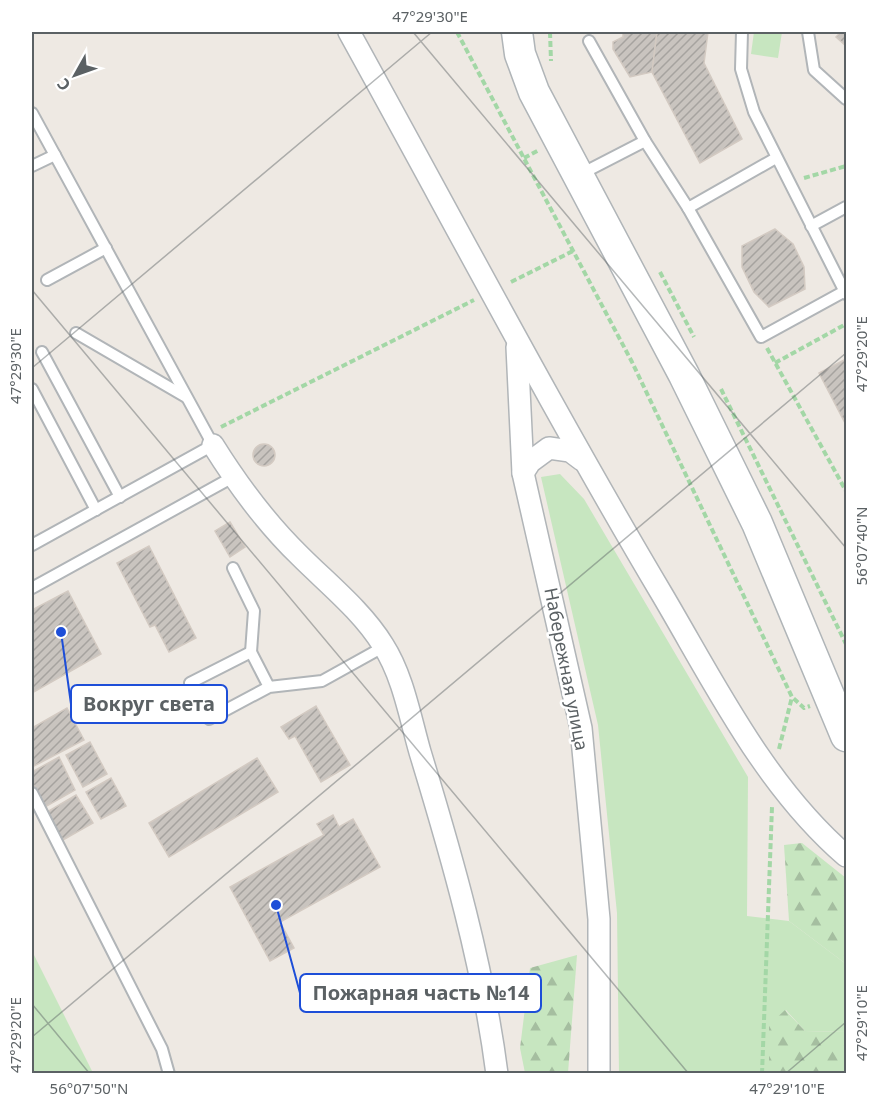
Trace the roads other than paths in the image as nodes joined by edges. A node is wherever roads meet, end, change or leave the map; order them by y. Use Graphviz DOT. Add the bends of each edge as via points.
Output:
graph roads {
  1 [pos="349,32"];
  2 [pos="517,32"];
  3 [pos="742,32"];
  4 [pos="808,32"];
  5 [pos="589,41"];
  6 [pos="846,99"];
  7 [pos="32,112"];
  8 [pos="645,141"];
  9 [pos="55,154"];
  10 [pos="776,158"];
  11 [pos="32,166"];
  12 [pos="577,175"];
  13 [pos="846,207"];
  14 [pos="688,208"];
  15 [pos="811,226"];
  16 [pos="106,248"];
  17 [pos="47,280"];
  18 [pos="846,292"];
  19 [pos="76,333"];
  20 [pos="517,339"];
  21 [pos="42,352"];
  22 [pos="32,389"];
  23 [pos="186,397"];
  24 [pos="210,440"];
  25 [pos="582,460"];
  26 [pos="524,473"];
  27 [pos="233,477"];
  28 [pos="120,497"];
  29 [pos="96,510"];
  30 [pos="32,545"];
  31 [pos="233,568"];
  32 [pos="32,588"];
  33 [pos="385,646"];
  34 [pos="251,652"];
  35 [pos="269,687"];
  36 [pos="846,736"];
  37 [pos="32,793"];
  38 [pos="820,833"];
  39 [pos="846,839"];
  40 [pos="846,856"];
  41 [pos="169,1074"];
  42 [pos="497,1074"];
  43 [pos="599,1074"];
  1 -- 20 [label="street"];
  2 -- 12 [label="street" via="520,54 534,92"];
  3 -- 10 [label="lane" via="741,69 754,112"];
  4 -- 6 [label="lane" via="814,70"];
  5 -- 8 [label="lane"];
  7 -- 9 [label="lane"];
  8 -- 12 [label="lane"];
  8 -- 14 [label="lane"];
  9 -- 11 [label="lane"];
  9 -- 16 [label="lane"];
  10 -- 14 [label="lane"];
  10 -- 15 [label="lane"];
  12 -- 36 [label="street" via="684,375 757,523"];
  13 -- 15 [label="lane"];
  14 -- 18 [label="lane" via="761,337"];
  15 -- 18 [label="lane"];
  16 -- 17 [label="lane"];
  16 -- 23 [label="lane"];
  19 -- 23 [label="lane"];
  20 -- 25 [label="street"];
  20 -- 26 [label="street, Набережная улица"];
  21 -- 28 [label="lane"];
  22 -- 29 [label="lane"];
  23 -- 24 [label="lane"];
  24 -- 27 [label="street"];
  24 -- 28 [label="lane"];
  25 -- 26 [label="street" via="570,451 549,448 530,462"];
  25 -- 38 [label="street" via="740,726"];
  26 -- 43 [label="street, Набережная улица" via="581,728 599,919"];
  27 -- 32 [label="lane"];
  27 -- 33 [label="street" via="268,521 367,621"];
  28 -- 29 [label="lane"];
  29 -- 30 [label="lane"];
  31 -- 34 [label="lane" via="254,611"];
  33 -- 35 [label="lane" via="322,681"];
  33 -- 42 [label="street" via="399,680 442,826 489,1014"];
  34 -- 35 [label="lane"];
  34 -- 35 [label="lane" via="190,683 209,719"];
  37 -- 41 [label="lane" via="162,1049"];
  38 -- 39 [label="street" via="836,840"];
  38 -- 40 [label="street"];
}
